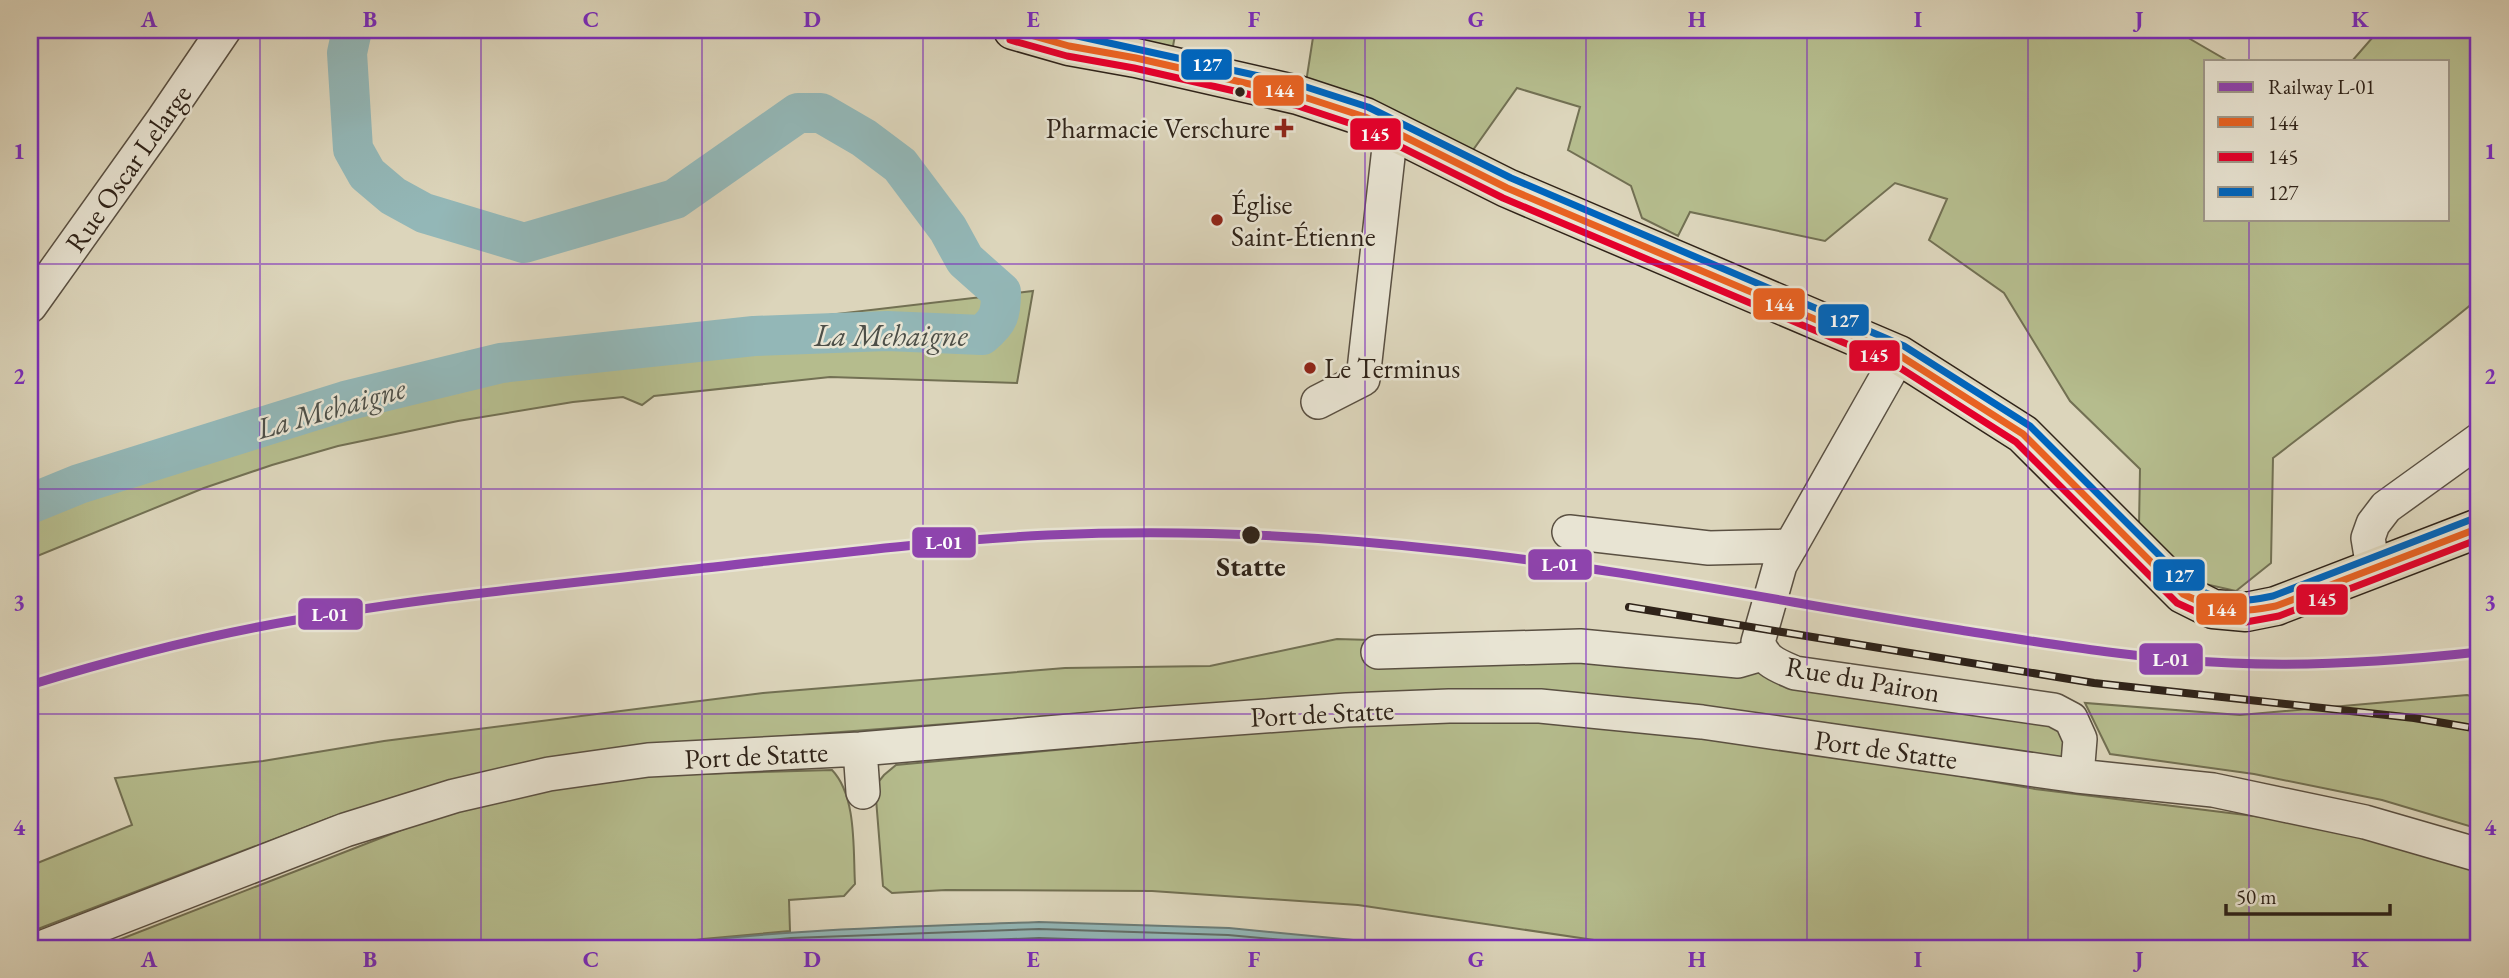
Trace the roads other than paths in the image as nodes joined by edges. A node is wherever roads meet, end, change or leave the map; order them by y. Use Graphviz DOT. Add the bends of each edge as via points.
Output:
graph roads {
  1 [pos="224,30"];
  2 [pos="1013,30"];
  3 [pos="1391,130"];
  4 [pos="30,306"];
  5 [pos="1899,355"];
  6 [pos="1318,402"];
  7 [pos="2479,440"];
  8 [pos="2479,528"];
  9 [pos="1569,532"];
  10 [pos="1791,546"];
  11 [pos="2373,568"];
  12 [pos="1378,652"];
  13 [pos="1762,654"];
  14 [pos="860,749"];
  15 [pos="2077,776"];
  16 [pos="863,792"];
  17 [pos="2479,855"];
  18 [pos="41,948"];
  1 -- 4 [label="street, Rue Oscar Lelarge"];
  2 -- 3 [label="main road" via="1298,95"];
  3 -- 5 [label="main road" via="1507,188"];
  3 -- 6 [label="street" via="1363,379"];
  5 -- 10 [label="street, Rue du Pairon"];
  5 -- 11 [label="main road" via="2023,434 2183,594 2213,609 2246,612 2276,606"];
  7 -- 11 [label="street" via="2386,507 2368,538"];
  8 -- 11 [label="main road"];
  9 -- 10 [label="street" via="1709,548"];
  10 -- 13 [label="street, Rue du Pairon" via="1780,565 1758,642"];
  12 -- 13 [label="street" via="1580,646 1738,661"];
  13 -- 15 [label="street, Rue du Pairon" via="1769,662 1796,673 2054,710 2071,719 2080,740"];
  14 -- 15 [label="street, Port de Statte" via="1347,710 1540,706 1702,722"];
  14 -- 16 [label="street"];
  14 -- 18 [label="street, Port de Statte" via="648,761 549,774 454,796 345,830"];
  15 -- 17 [label="street, Port de Statte" via="2213,790 2365,822"];
}
